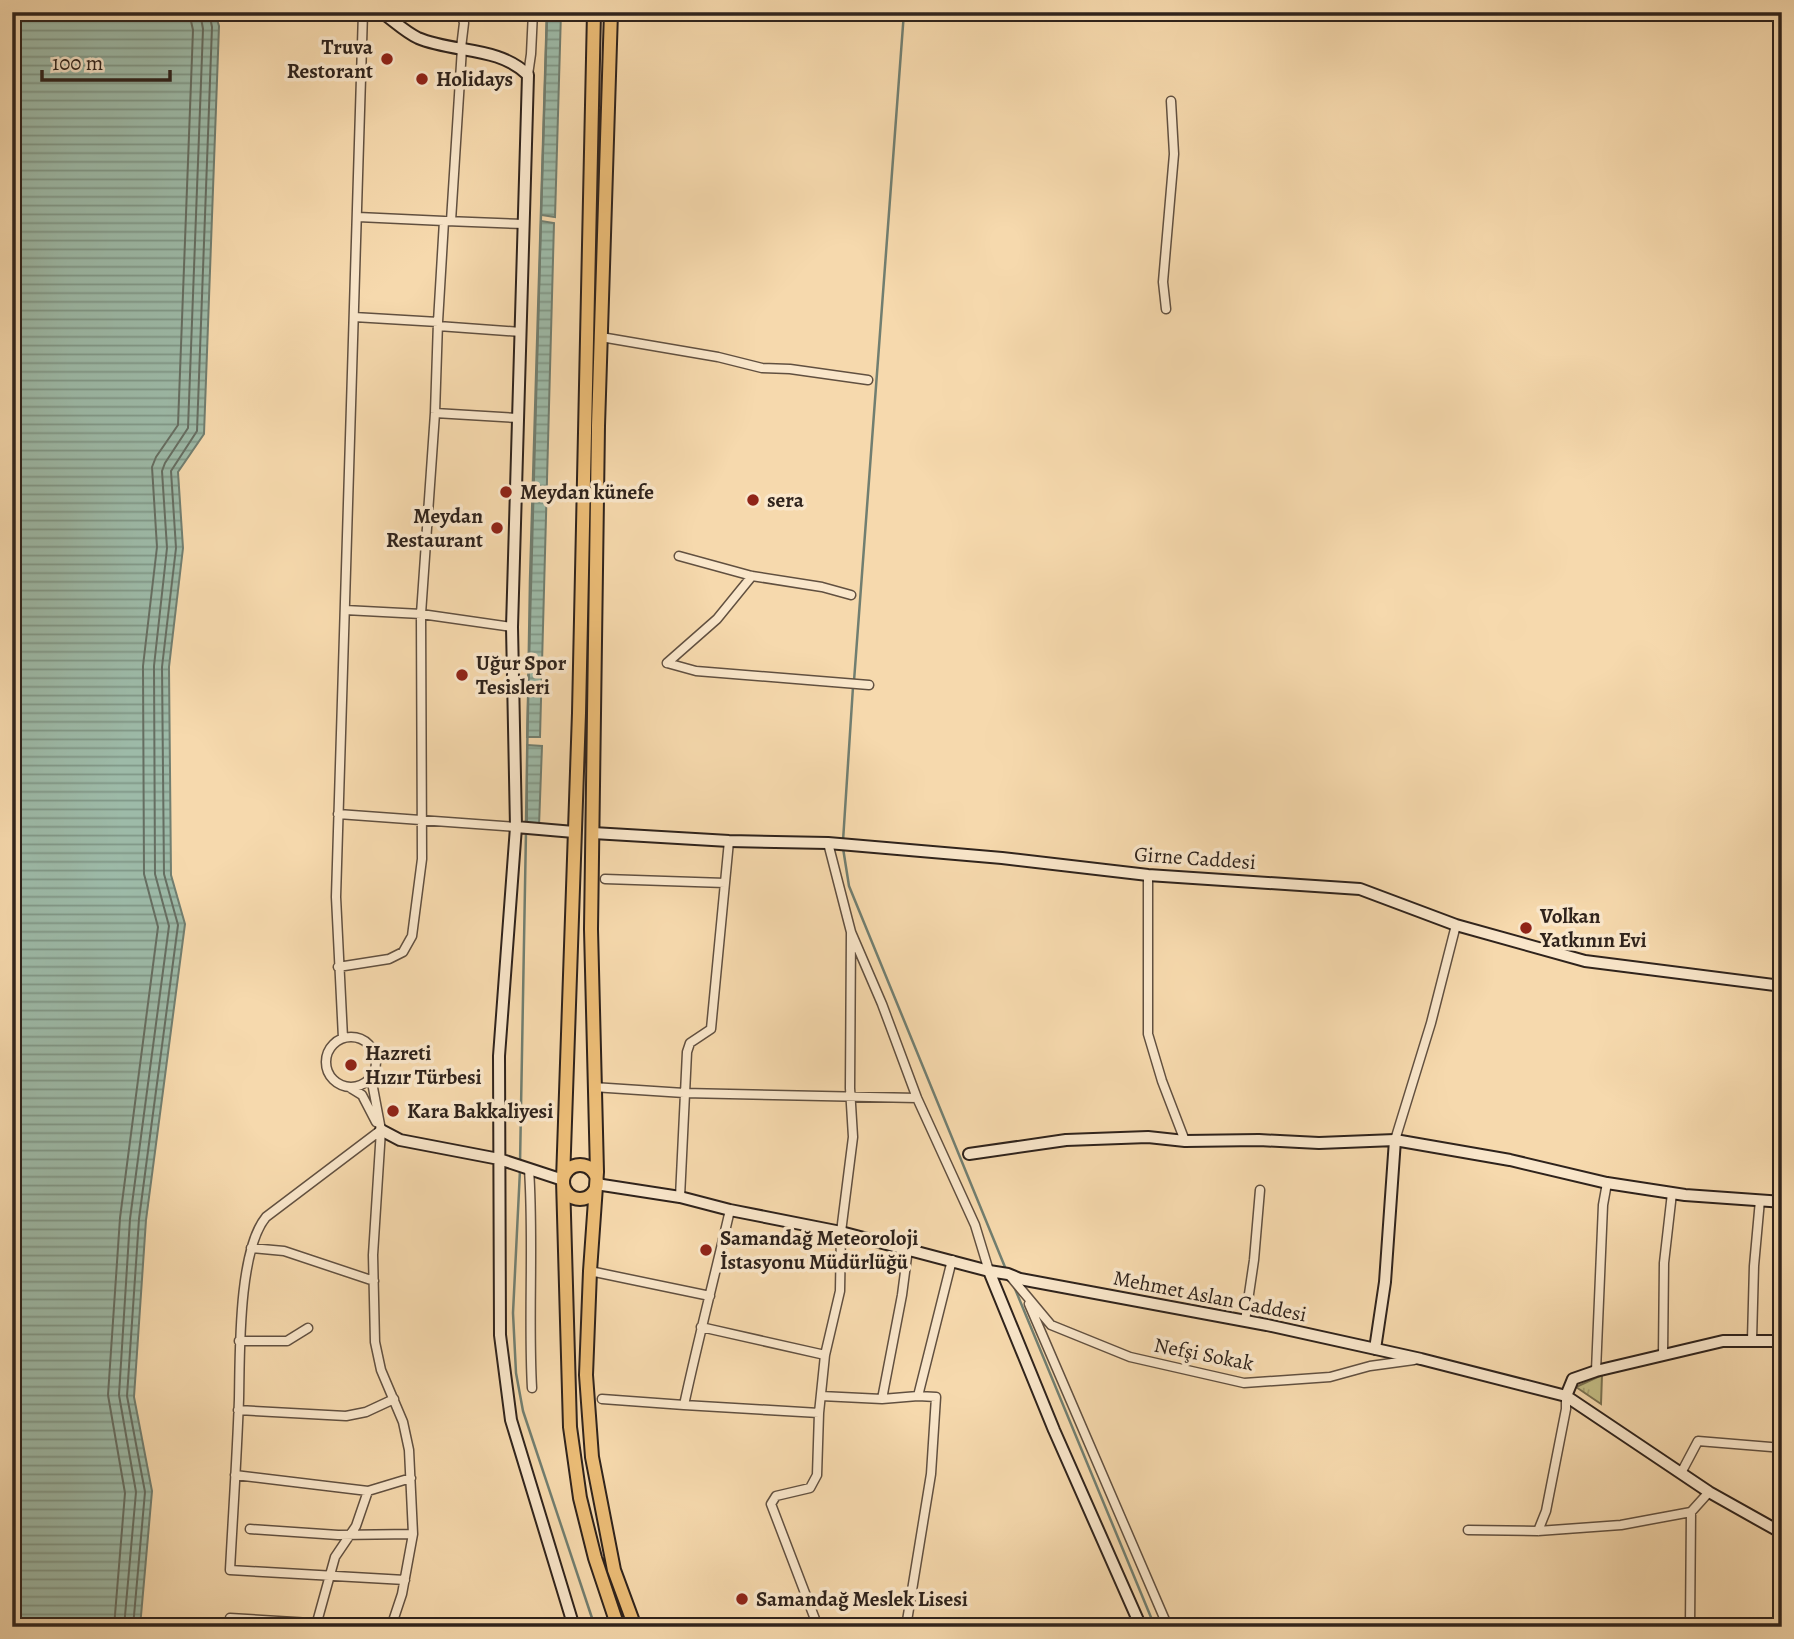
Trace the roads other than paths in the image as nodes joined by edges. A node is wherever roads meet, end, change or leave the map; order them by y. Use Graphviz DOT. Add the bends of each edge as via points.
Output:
graph roads {
  1 [pos="363,12"];
  2 [pos="381,12"];
  3 [pos="461,12"];
  4 [pos="533,12"];
  5 [pos="594,12"];
  6 [pos="611,12"];
  7 [pos="462,48"];
  8 [pos="528,75"];
  9 [pos="1171,101"];
  10 [pos="358,217"];
  11 [pos="447,221"];
  12 [pos="524,224"];
  13 [pos="1166,309"];
  14 [pos="354,317"];
  15 [pos="438,324"];
  16 [pos="520,332"];
  17 [pos="601,337"];
  18 [pos="867,380"];
  19 [pos="435,413"];
  20 [pos="518,418"];
  21 [pos="679,556"];
  22 [pos="752,576"];
  23 [pos="851,595"];
  24 [pos="345,610"];
  25 [pos="421,614"];
  26 [pos="512,627"];
  27 [pos="869,685"];
  28 [pos="338,814"];
  29 [pos="421,820"];
  30 [pos="516,827"];
  31 [pos="575,832"];
  32 [pos="593,833"];
  33 [pos="729,841"];
  34 [pos="828,842"];
  35 [pos="1148,875"];
  36 [pos="604,878"];
  37 [pos="725,884"];
  38 [pos="1456,925"];
  39 [pos="851,932"];
  40 [pos="338,967"];
  41 [pos="1782,986"];
  42 [pos="343,1038"];
  43 [pos="370,1077"];
  44 [pos="349,1087"];
  45 [pos="593,1087"];
  46 [pos="684,1093"];
  47 [pos="850,1097"];
  48 [pos="917,1098"];
  49 [pos="381,1130"];
  50 [pos="1395,1140"];
  51 [pos="1185,1141"];
  52 [pos="969,1154"];
  53 [pos="499,1158"];
  54 [pos="529,1169"];
  55 [pos="563,1180"];
  56 [pos="1606,1183"];
  57 [pos="596,1184"];
  58 [pos="1260,1190"];
  59 [pos="1672,1193"];
  60 [pos="680,1197"];
  61 [pos="1760,1200"];
  62 [pos="1782,1202"];
  63 [pos="730,1210"];
  64 [pos="841,1232"];
  65 [pos="251,1248"];
  66 [pos="908,1249"];
  67 [pos="953,1260"];
  68 [pos="590,1270"];
  69 [pos="989,1271"];
  70 [pos="1008,1274"];
  71 [pos="374,1281"];
  72 [pos="1025,1294"];
  73 [pos="710,1296"];
  74 [pos="1245,1321"];
  75 [pos="701,1327"];
  76 [pos="308,1328"];
  77 [pos="1752,1340"];
  78 [pos="239,1341"];
  79 [pos="1782,1341"];
  80 [pos="1376,1349"];
  81 [pos="825,1355"];
  82 [pos="1663,1355"];
  83 [pos="1421,1359"];
  84 [pos="1596,1371"];
  85 [pos="532,1388"];
  86 [pos="821,1396"];
  87 [pos="918,1396"];
  88 [pos="1566,1396"];
  89 [pos="394,1399"];
  90 [pos="602,1399"];
  91 [pos="882,1399"];
  92 [pos="684,1405"];
  93 [pos="238,1410"];
  94 [pos="819,1413"];
  95 [pos="1782,1448"];
  96 [pos="1681,1473"];
  97 [pos="235,1475"];
  98 [pos="411,1478"];
  99 [pos="368,1491"];
  100 [pos="1709,1492"];
  101 [pos="1691,1512"];
  102 [pos="250,1529"];
  103 [pos="1468,1530"];
  104 [pos="1538,1531"];
  105 [pos="349,1534"];
  106 [pos="413,1534"];
  107 [pos="1782,1534"];
  108 [pos="330,1574"];
  109 [pos="405,1580"];
  110 [pos="230,1618"];
  111 [pos="317,1622"];
  112 [pos="376,1627"];
  113 [pos="391,1627"];
  114 [pos="575,1627"];
  115 [pos="618,1627"];
  116 [pos="635,1627"];
  117 [pos="818,1627"];
  118 [pos="906,1627"];
  119 [pos="1140,1627"];
  120 [pos="1168,1627"];
  121 [pos="1690,1627"];
  1 -- 10 [label="street"];
  2 -- 7 [label="street" via="417,38"];
  3 -- 7 [label="street"];
  4 -- 8 [label="street"];
  5 -- 31 [label="main road"];
  6 -- 17 [label="main road"];
  7 -- 8 [label="street" via="504,58"];
  7 -- 11 [label="street"];
  8 -- 12 [label="street"];
  9 -- 13 [label="street" via="1174,154 1163,282"];
  10 -- 11 [label="street"];
  10 -- 14 [label="street"];
  11 -- 12 [label="street"];
  11 -- 15 [label="street"];
  12 -- 16 [label="street"];
  14 -- 15 [label="street"];
  14 -- 24 [label="street"];
  15 -- 16 [label="street"];
  15 -- 19 [label="street"];
  16 -- 20 [label="street"];
  17 -- 18 [label="street" via="762,368"];
  17 -- 32 [label="main road"];
  19 -- 20 [label="street"];
  19 -- 25 [label="street"];
  20 -- 26 [label="street"];
  21 -- 22 [label="street"];
  22 -- 23 [label="street"];
  22 -- 27 [label="street" via="717,619 667,663 696,671"];
  24 -- 25 [label="street"];
  24 -- 28 [label="street"];
  25 -- 26 [label="street"];
  25 -- 29 [label="street"];
  26 -- 30 [label="street"];
  28 -- 29 [label="street"];
  28 -- 40 [label="street"];
  29 -- 30 [label="street"];
  29 -- 40 [label="street" via="422,859 410,943 389,959"];
  30 -- 31 [label="street"];
  30 -- 53 [label="street" via="499,1056"];
  31 -- 55 [label="main road"];
  32 -- 33 [label="street, Girne Caddesi"];
  32 -- 45 [label="main road"];
  33 -- 34 [label="street, Girne Caddesi"];
  33 -- 37 [label="street"];
  34 -- 35 [label="street, Girne Caddesi"];
  34 -- 39 [label="street"];
  35 -- 38 [label="street, Girne Caddesi" via="1360,889"];
  35 -- 51 [label="street" via="1148,1034"];
  36 -- 37 [label="street"];
  37 -- 46 [label="street" via="711,1029 688,1045"];
  38 -- 41 [label="street, Girne Caddesi" via="1585,961"];
  38 -- 50 [label="street"];
  39 -- 47 [label="street"];
  39 -- 48 [label="street"];
  40 -- 42 [label="street"];
  42 -- 43 [label="street" via="359,1038 371,1048 376,1063"];
  42 -- 44 [label="street" via="330,1049 326,1065 334,1080"];
  43 -- 44 [label="street"];
  43 -- 49 [label="street"];
  44 -- 49 [label="street" via="362,1095"];
  45 -- 46 [label="street"];
  45 -- 57 [label="main road"];
  46 -- 47 [label="street"];
  46 -- 60 [label="street"];
  47 -- 48 [label="street"];
  47 -- 64 [label="street" via="853,1137"];
  48 -- 69 [label="street" via="975,1225"];
  49 -- 53 [label="street" via="400,1140"];
  49 -- 65 [label="street" via="267,1217"];
  49 -- 71 [label="street"];
  50 -- 51 [label="street"];
  50 -- 56 [label="street"];
  50 -- 80 [label="street"];
  51 -- 52 [label="street" via="1148,1137 1066,1140"];
  53 -- 54 [label="street"];
  53 -- 114 [label="street" via="500,1335 511,1420"];
  54 -- 55 [label="street"];
  54 -- 85 [label="street"];
  55 -- 57 [label="main road" via="565,1190 578,1198 592,1193"];
  55 -- 57 [label="main road" via="567,1170 582,1165 595,1174"];
  55 -- 115 [label="main road" via="570,1427 583,1510"];
  56 -- 59 [label="street"];
  56 -- 84 [label="street"];
  57 -- 60 [label="street, Mehmet Aslan Caddesi"];
  57 -- 68 [label="main road"];
  58 -- 74 [label="street"];
  59 -- 61 [label="street"];
  59 -- 82 [label="street" via="1664,1263"];
  60 -- 63 [label="street, Mehmet Aslan Caddesi"];
  61 -- 62 [label="street"];
  61 -- 77 [label="street"];
  63 -- 64 [label="street, Mehmet Aslan Caddesi"];
  63 -- 73 [label="street"];
  64 -- 66 [label="street, Mehmet Aslan Caddesi"];
  64 -- 81 [label="street" via="840,1291"];
  65 -- 71 [label="street" via="284,1251"];
  65 -- 78 [label="street"];
  66 -- 67 [label="street, Mehmet Aslan Caddesi"];
  66 -- 91 [label="street"];
  67 -- 69 [label="street, Mehmet Aslan Caddesi"];
  67 -- 87 [label="street"];
  68 -- 73 [label="street"];
  68 -- 116 [label="main road" via="586,1375 592,1457 614,1570"];
  69 -- 70 [label="street, Mehmet Aslan Caddesi"];
  69 -- 119 [label="street"];
  70 -- 72 [label="street, Nefşi Sokak"];
  70 -- 74 [label="street, Mehmet Aslan Caddesi"];
  71 -- 89 [label="street" via="375,1342 380,1370"];
  72 -- 83 [label="street, Nefşi Sokak" via="1052,1325 1130,1357 1244,1383 1330,1377"];
  72 -- 120 [label="street"];
  73 -- 75 [label="street"];
  74 -- 80 [label="street, Mehmet Aslan Caddesi"];
  75 -- 81 [label="street"];
  75 -- 92 [label="street"];
  76 -- 78 [label="street" via="287,1341"];
  77 -- 79 [label="street"];
  77 -- 82 [label="street" via="1723,1341"];
  78 -- 93 [label="street"];
  80 -- 83 [label="street, Mehmet Aslan Caddesi"];
  81 -- 86 [label="street"];
  82 -- 84 [label="street"];
  83 -- 88 [label="street, Mehmet Aslan Caddesi"];
  84 -- 88 [label="street" via="1573,1378"];
  86 -- 91 [label="street"];
  86 -- 94 [label="street"];
  87 -- 91 [label="street"];
  87 -- 118 [label="street" via="936,1397 931,1474"];
  88 -- 96 [label="street, Mehmet Aslan Caddesi"];
  88 -- 104 [label="street" via="1546,1511"];
  89 -- 93 [label="street" via="346,1416"];
  89 -- 98 [label="street" via="407,1441"];
  90 -- 92 [label="street"];
  92 -- 94 [label="street"];
  93 -- 97 [label="street"];
  94 -- 117 [label="street" via="817,1475 810,1488 776,1496 771,1504"];
  95 -- 96 [label="street" via="1698,1441"];
  96 -- 100 [label="street, Mehmet Aslan Caddesi"];
  97 -- 99 [label="street"];
  97 -- 108 [label="street" via="230,1570"];
  98 -- 99 [label="street"];
  98 -- 106 [label="street"];
  99 -- 105 [label="street"];
  100 -- 101 [label="street"];
  100 -- 107 [label="street, Mehmet Aslan Caddesi"];
  101 -- 104 [label="street" via="1621,1525"];
  101 -- 121 [label="street"];
  102 -- 105 [label="street"];
  103 -- 104 [label="street"];
  105 -- 106 [label="street"];
  105 -- 108 [label="street"];
  106 -- 109 [label="street"];
  108 -- 109 [label="street"];
  108 -- 111 [label="street"];
  109 -- 113 [label="street"];
  110 -- 111 [label="street"];
  111 -- 112 [label="street"];
}
